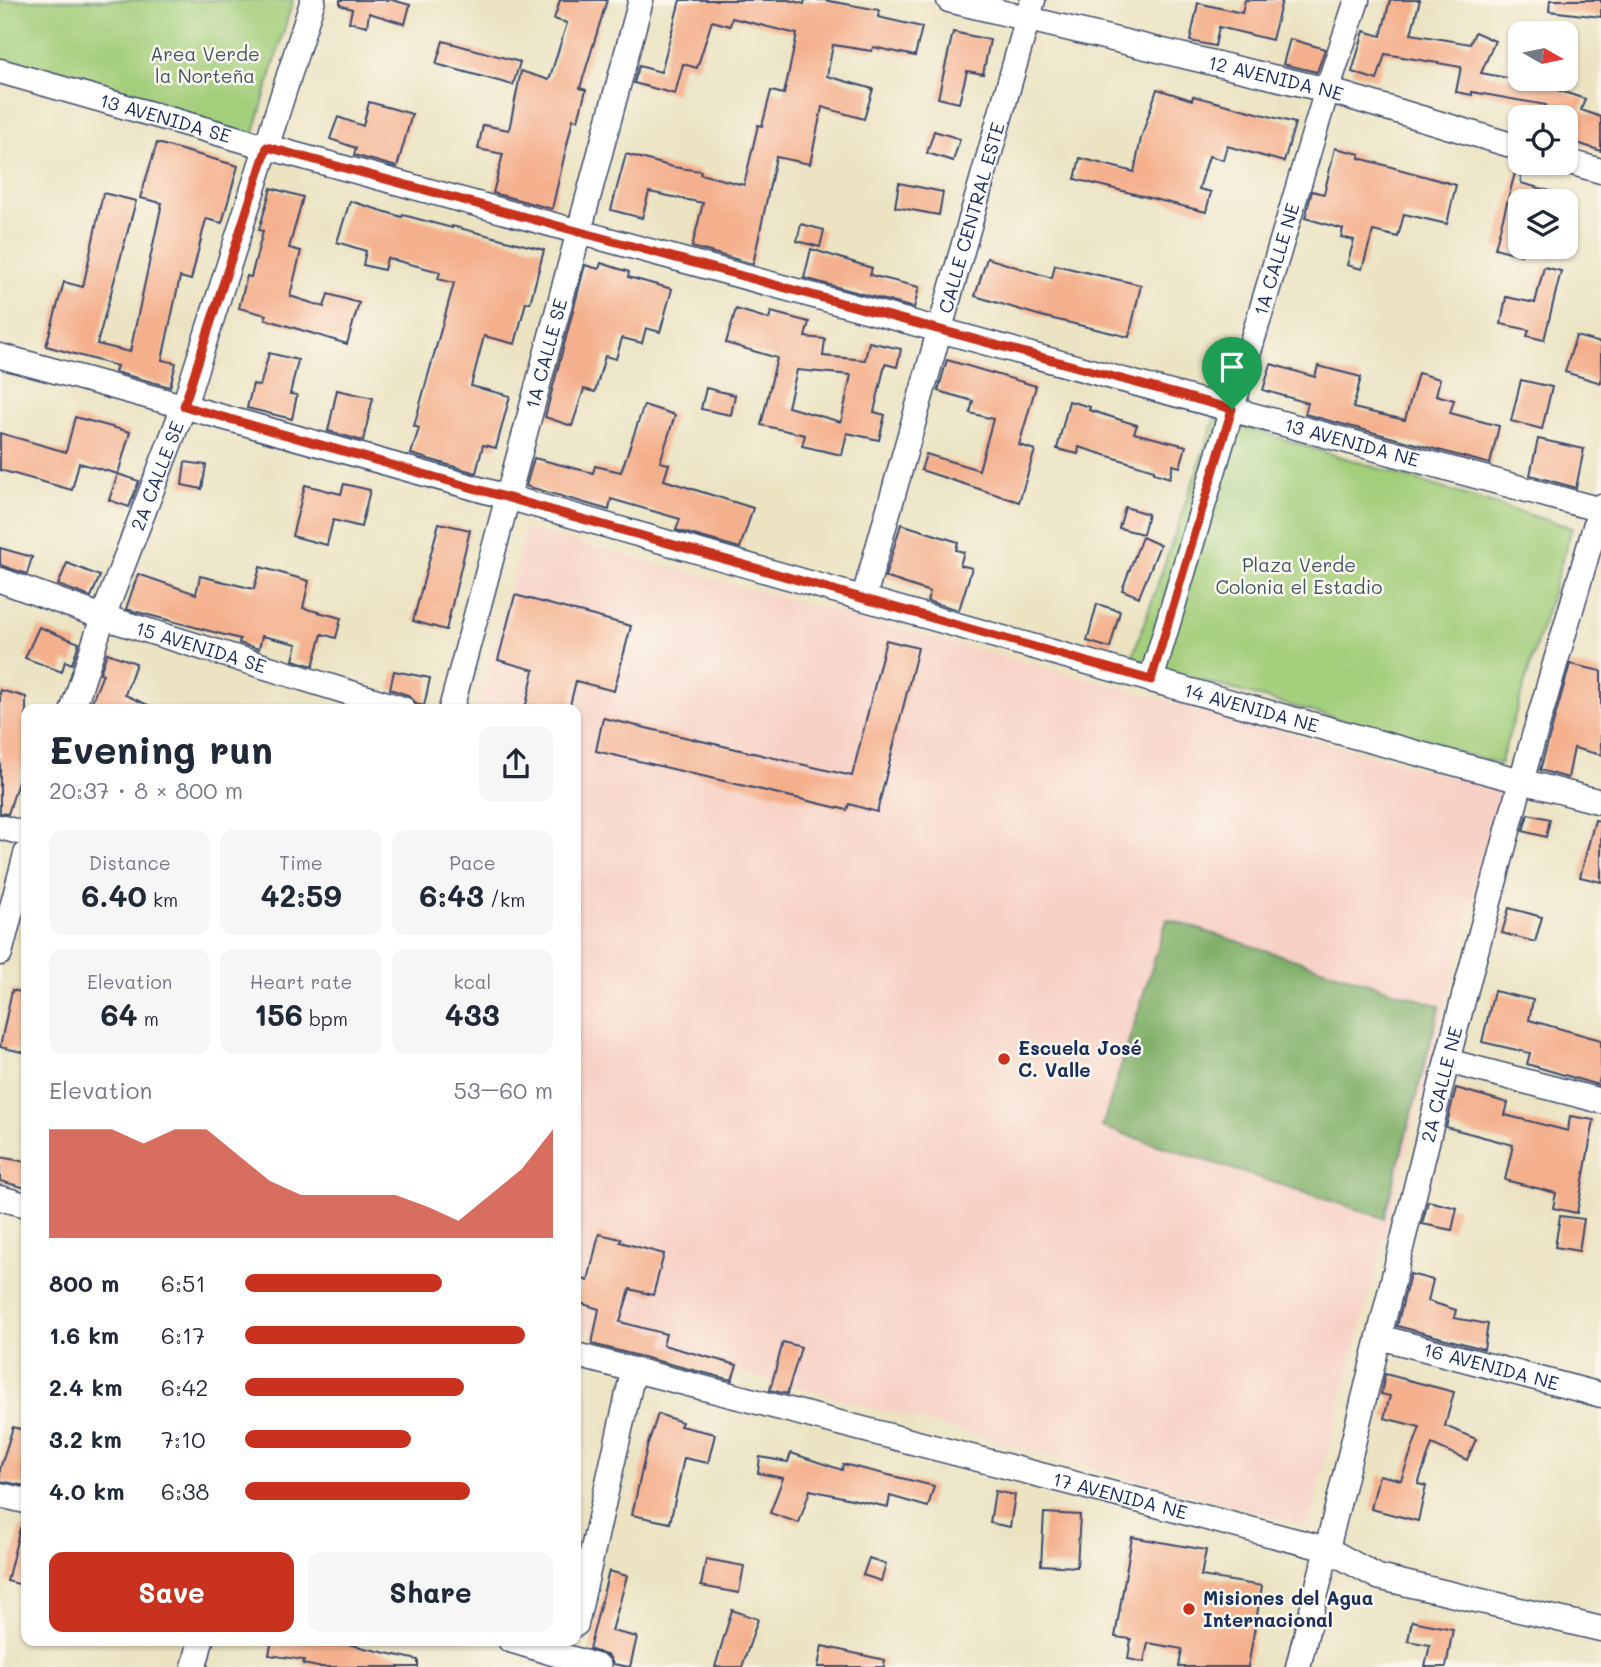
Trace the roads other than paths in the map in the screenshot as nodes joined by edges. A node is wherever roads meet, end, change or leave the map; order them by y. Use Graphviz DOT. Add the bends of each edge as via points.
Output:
graph roads {
  1 [pos="313,0"];
  2 [pos="641,0"];
  3 [pos="949,0"];
  4 [pos="1357,0"];
  5 [pos="1030,10"];
  6 [pos="0,71"];
  7 [pos="1326,90"];
  8 [pos="1508,144"];
  9 [pos="267,147"];
  10 [pos="1578,164"];
  11 [pos="1601,171"];
  12 [pos="579,232"];
  13 [pos="939,330"];
  14 [pos="0,356"];
  15 [pos="184,406"];
  16 [pos="1232,409"];
  17 [pos="508,497"];
  18 [pos="1601,509"];
  19 [pos="0,580"];
  20 [pos="864,597"];
  21 [pos="103,617"];
  22 [pos="1151,680"];
  23 [pos="75,704"];
  24 [pos="387,704"];
  25 [pos="452,704"];
  26 [pos="1521,781"];
  27 [pos="1601,802"];
  28 [pos="0,827"];
  29 [pos="21,833"];
  30 [pos="21,873"];
  31 [pos="0,953"];
  32 [pos="1447,1060"];
  33 [pos="1601,1101"];
  34 [pos="0,1198"];
  35 [pos="21,1204"];
  36 [pos="1379,1337"];
  37 [pos="581,1356"];
  38 [pos="633,1372"];
  39 [pos="1601,1395"];
  40 [pos="0,1495"];
  41 [pos="21,1500"];
  42 [pos="1327,1549"];
  43 [pos="581,1602"];
  44 [pos="1601,1629"];
  45 [pos="199,1646"];
  46 [pos="533,1646"];
  47 [pos="568,1655"];
  48 [pos="194,1667"];
  49 [pos="599,1667"];
  50 [pos="1298,1667"];
  1 -- 9 [label="street, 2A CALLE SE"];
  2 -- 12 [label="street, 1A CALLE SE"];
  3 -- 5 [label="street, 12 AVENIDA NE"];
  4 -- 7 [label="street, 1A CALLE NE"];
  5 -- 7 [label="street, 12 AVENIDA NE"];
  5 -- 13 [label="street, CALLE CENTRAL ESTE"];
  6 -- 9 [label="street, 13 AVENIDA SE"];
  7 -- 8 [label="street, 12 AVENIDA NE"];
  7 -- 16 [label="street, 1A CALLE NE"];
  9 -- 12 [label="street, 13 AVENIDA SE"];
  9 -- 15 [label="street, 2A CALLE SE"];
  10 -- 11 [label="street"];
  12 -- 13 [label="street, 13 AVENIDA SE"];
  12 -- 17 [label="street, 1A CALLE SE"];
  13 -- 16 [label="street, 13 AVENIDA NE"];
  13 -- 20 [label="street, CALLE CENTRAL ESTE"];
  14 -- 15 [label="street, 14 AVENIDA NE"];
  15 -- 17 [label="street, 14 AVENIDA NE"];
  15 -- 21 [label="street, 2A CALLE SE"];
  16 -- 18 [label="street, 13 AVENIDA NE"];
  16 -- 22 [label="street, 1A CALLE NE"];
  17 -- 20 [label="street, 14 AVENIDA NE"];
  17 -- 25 [label="street, 1A CALLE SE"];
  18 -- 26 [label="street, 2A CALLE NE"];
  19 -- 21 [label="street, 15 AVENIDA SE"];
  20 -- 22 [label="street, 14 AVENIDA NE"];
  21 -- 23 [label="street, 2A CALLE SE"];
  21 -- 24 [label="street, 15 AVENIDA SE"];
  22 -- 26 [label="street, 14 AVENIDA NE"];
  26 -- 27 [label="street, 14 AVENIDA NE"];
  26 -- 32 [label="street, 2A CALLE NE"];
  28 -- 29 [label="street"];
  30 -- 31 [label="street"];
  32 -- 33 [label="street"];
  32 -- 36 [label="street, 2A CALLE NE"];
  34 -- 35 [label="street"];
  36 -- 39 [label="street, 16 AVENIDA NE"];
  36 -- 42 [label="street, 2A CALLE NE"];
  37 -- 38 [label="street, 17 AVENIDA NE"];
  38 -- 42 [label="street, 17 AVENIDA NE"];
  38 -- 43 [label="street"];
  40 -- 41 [label="street"];
  42 -- 44 [label="street, 17 AVENIDA NE" via="1378,1577"];
  42 -- 50 [label="street, 2A CALLE NE"];
  45 -- 48 [label="street"];
  46 -- 47 [label="street"];
  47 -- 49 [label="street"];
}
